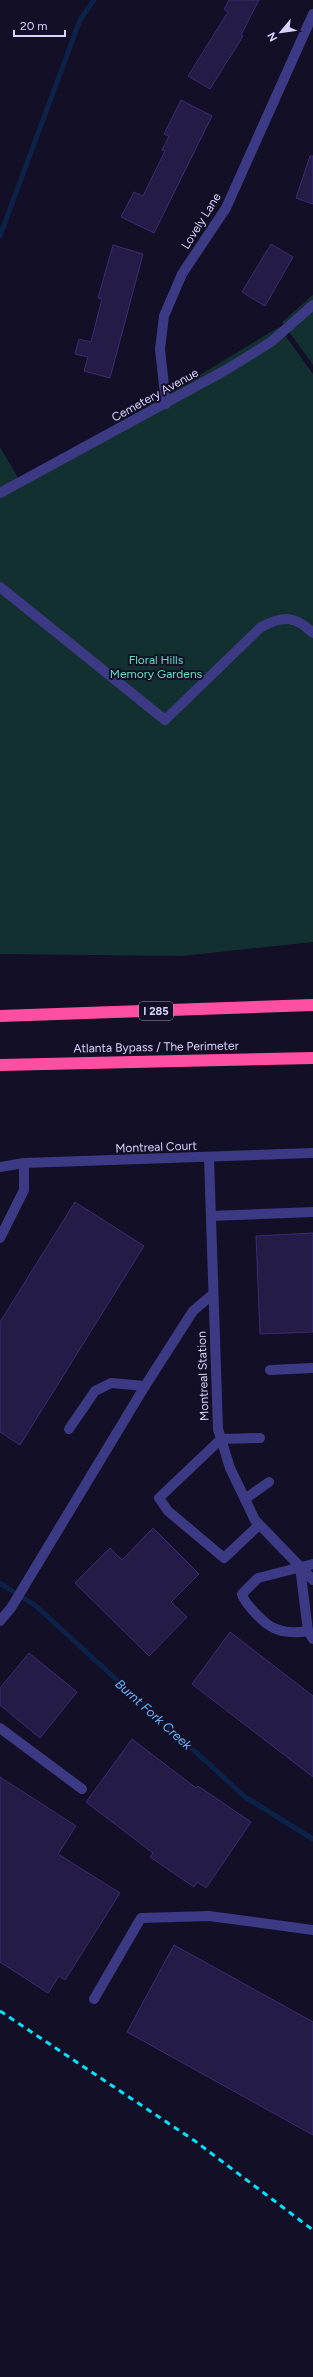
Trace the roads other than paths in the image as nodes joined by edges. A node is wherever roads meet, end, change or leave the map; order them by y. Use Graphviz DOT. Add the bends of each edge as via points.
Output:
graph roads {
  1 [pos="313,14"];
  2 [pos="313,305"];
  3 [pos="166,404"];
  4 [pos="0,493"];
  5 [pos="0,587"];
  6 [pos="313,633"];
  7 [pos="313,1005"];
  8 [pos="0,1016"];
  9 [pos="313,1058"];
  10 [pos="0,1065"];
  11 [pos="313,1153"];
  12 [pos="210,1158"];
  13 [pos="24,1163"];
  14 [pos="0,1167"];
  15 [pos="313,1212"];
  16 [pos="211,1216"];
  17 [pos="0,1238"];
  18 [pos="213,1294"];
  19 [pos="313,1368"];
  20 [pos="270,1370"];
  21 [pos="145,1386"];
  22 [pos="69,1429"];
  23 [pos="260,1438"];
  24 [pos="221,1439"];
  25 [pos="269,1482"];
  26 [pos="245,1499"];
  27 [pos="259,1525"];
  28 [pos="313,1564"];
  29 [pos="300,1567"];
  30 [pos="313,1580"];
  31 [pos="0,1621"];
  32 [pos="311,1635"];
  33 [pos="0,1728"];
  34 [pos="82,1789"];
  35 [pos="313,1930"];
  36 [pos="94,1999"];
  1 -- 3 [label="street, Lovely Lane" via="226,208 182,274 164,316 160,349"];
  2 -- 3 [label="street, Cemetery Avenue" via="271,342"];
  3 -- 4 [label="street, Cemetery Avenue"];
  5 -- 6 [label="street" via="165,720 261,627 286,618 300,621"];
  7 -- 8 [label="highway, I 285"];
  9 -- 10 [label="highway, Atlanta Bypass / The Perimeter"];
  11 -- 12 [label="street, Montreal Court"];
  12 -- 13 [label="street, Montreal Court"];
  12 -- 16 [label="street, Montreal Station"];
  13 -- 14 [label="street, Montreal Court"];
  13 -- 17 [label="street" via="24,1190"];
  15 -- 16 [label="street"];
  16 -- 18 [label="street, Montreal Station"];
  18 -- 21 [label="street" via="193,1311"];
  18 -- 24 [label="street, Montreal Station" via="218,1429"];
  19 -- 20 [label="street"];
  21 -- 22 [label="street" via="111,1384 95,1391"];
  21 -- 31 [label="street" via="11,1608"];
  23 -- 24 [label="street"];
  24 -- 26 [label="street, Montreal Station" via="230,1468"];
  24 -- 27 [label="street" via="159,1498 168,1511 224,1558"];
  25 -- 26 [label="street"];
  26 -- 27 [label="street, Montreal Station"];
  27 -- 29 [label="street, Montreal Station"];
  28 -- 29 [label="street"];
  29 -- 30 [label="street, Montreal Station"];
  29 -- 32 [label="street"];
  29 -- 32 [label="street" via="258,1578 242,1594 244,1602 273,1628"];
  33 -- 34 [label="street"];
  35 -- 36 [label="street" via="209,1916 141,1918"];
}
